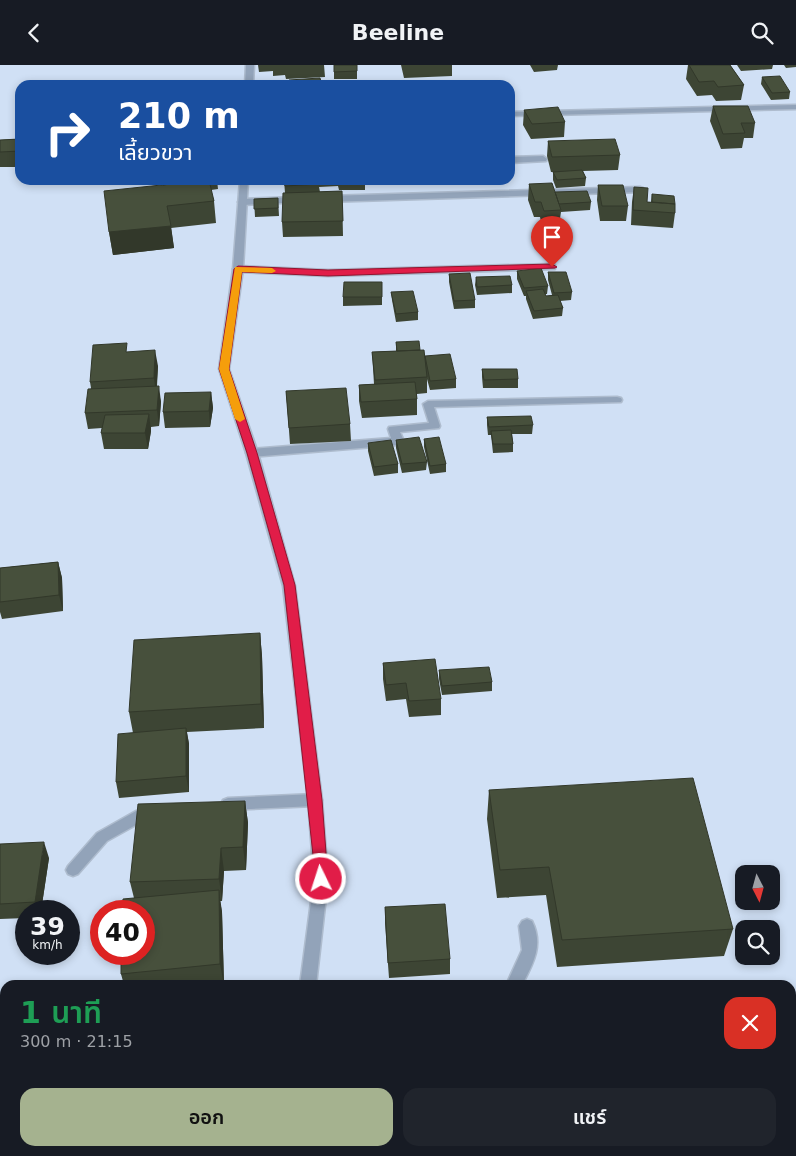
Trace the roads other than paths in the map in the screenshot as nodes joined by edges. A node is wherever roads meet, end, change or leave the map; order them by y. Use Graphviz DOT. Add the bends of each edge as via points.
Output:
graph roads {
  1 [pos="250,65"];
  2 [pos="248,80"];
  3 [pos="796,107"];
  4 [pos="515,114"];
  5 [pos="543,159"];
  6 [pos="515,160"];
  7 [pos="244,185"];
  8 [pos="640,190"];
  9 [pos="243,202"];
  10 [pos="552,267"];
  11 [pos="238,269"];
  12 [pos="617,400"];
  13 [pos="252,453"];
  14 [pos="315,800"];
  15 [pos="213,804"];
  16 [pos="168,810"];
  17 [pos="73,869"];
  18 [pos="527,926"];
  19 [pos="309,980"];
  20 [pos="516,980"];
  1 -- 2 [label="street"];
  3 -- 4 [label="street"];
  5 -- 6 [label="street"];
  7 -- 9 [label="street"];
  8 -- 9 [label="street"];
  9 -- 11 [label="street"];
  10 -- 11 [label="street" via="328,273"];
  11 -- 13 [label="street" via="224,369"];
  12 -- 13 [label="street" via="428,403 435,427 393,429 398,441"];
  13 -- 14 [label="street" via="289,585"];
  14 -- 15 [label="street"];
  14 -- 19 [label="street" via="321,879"];
  16 -- 17 [label="street" via="141,815 102,837"];
  18 -- 20 [label="street" via="532,940"];
}
